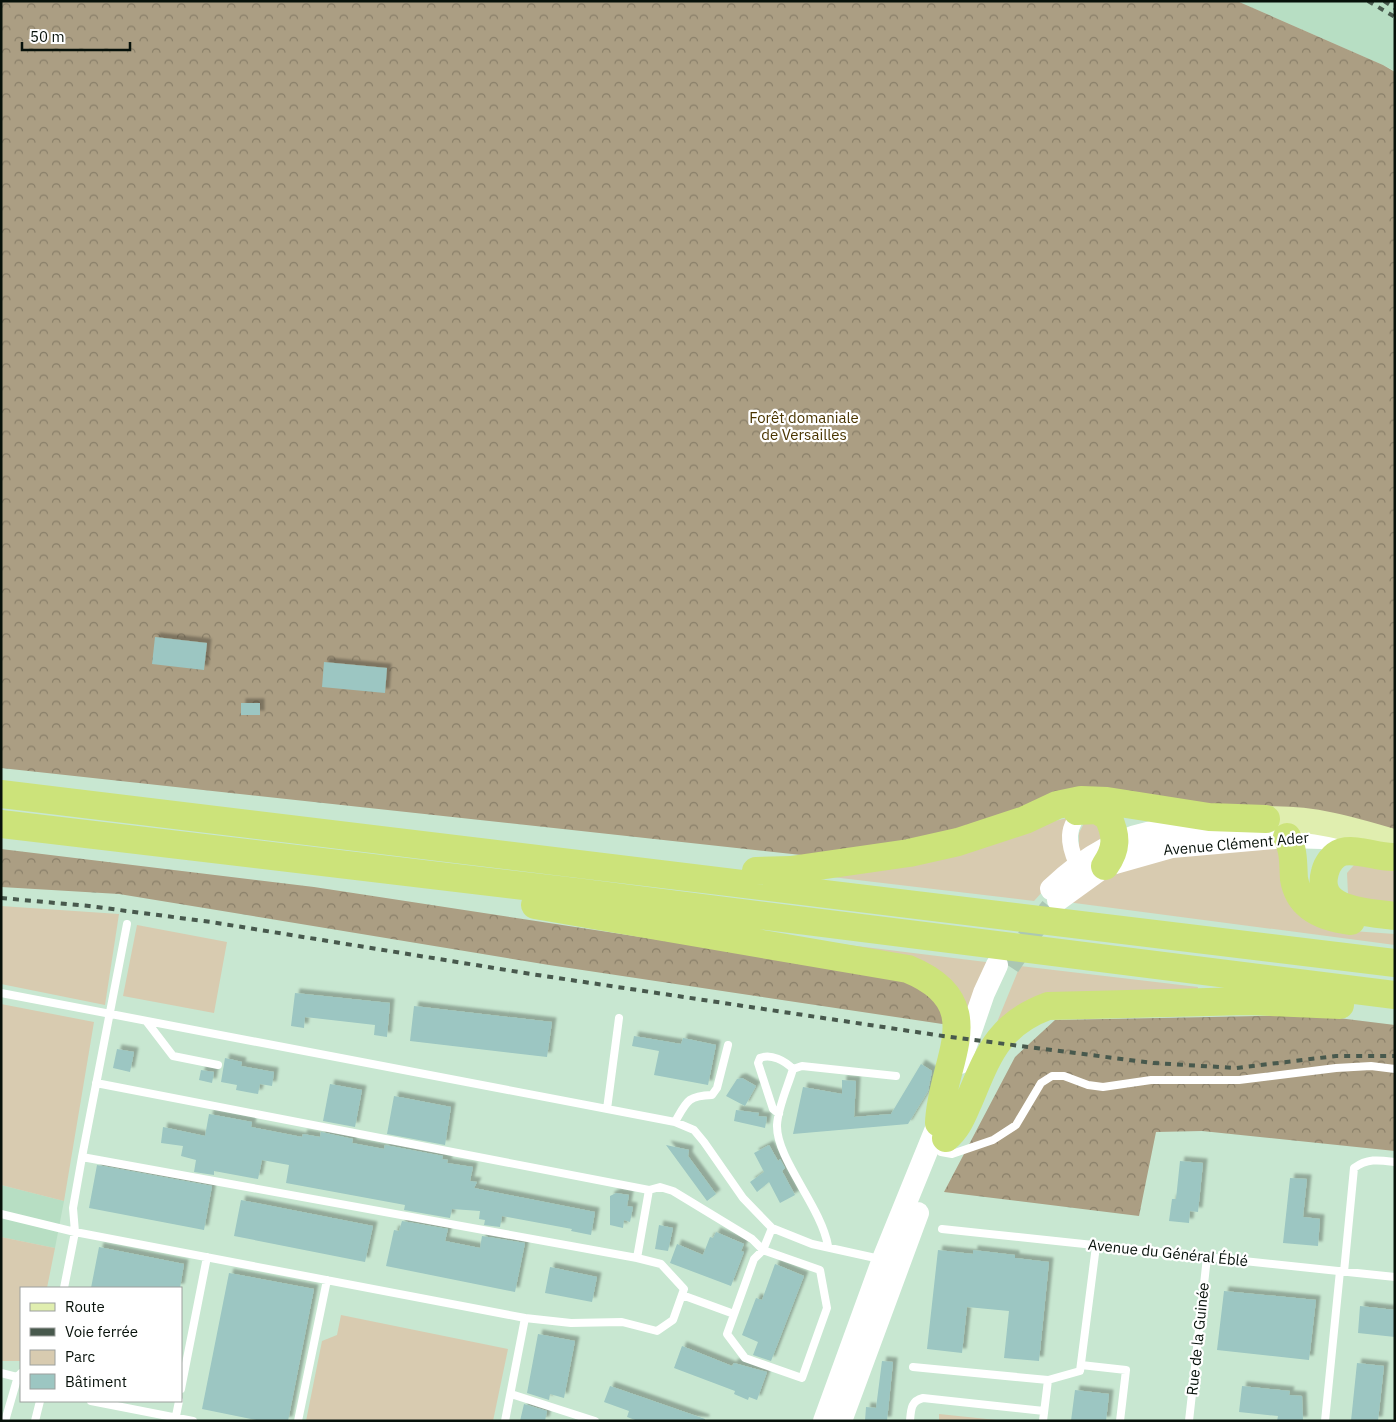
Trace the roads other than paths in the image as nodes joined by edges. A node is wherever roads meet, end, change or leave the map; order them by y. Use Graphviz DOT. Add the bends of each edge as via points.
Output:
graph roads {
  1 [pos="1,794"];
  2 [pos="1084,810"];
  3 [pos="1266,819"];
  4 [pos="1025,820"];
  5 [pos="1,824"];
  6 [pos="1287,837"];
  7 [pos="1395,842"];
  8 [pos="1110,854"];
  9 [pos="1395,857"];
  10 [pos="1077,864"];
  11 [pos="715,880"];
  12 [pos="485,881"];
  13 [pos="1395,916"];
  14 [pos="127,924"];
  15 [pos="1395,926"];
  16 [pos="1395,962"];
  17 [pos="1003,966"];
  18 [pos="1,993"];
  19 [pos="1395,995"];
  20 [pos="1395,999"];
  21 [pos="109,1015"];
  22 [pos="620,1018"];
  23 [pos="146,1022"];
  24 [pos="728,1045"];
  25 [pos="218,1065"];
  26 [pos="1395,1068"];
  27 [pos="793,1069"];
  28 [pos="896,1076"];
  29 [pos="96,1083"];
  30 [pos="607,1109"];
  31 [pos="779,1114"];
  32 [pos="675,1122"];
  33 [pos="942,1138"];
  34 [pos="82,1157"];
  35 [pos="1395,1162"];
  36 [pos="650,1190"];
  37 [pos="1,1214"];
  38 [pos="772,1228"];
  39 [pos="942,1229"];
  40 [pos="74,1232"];
  41 [pos="828,1246"];
  42 [pos="1096,1246"];
  43 [pos="763,1250"];
  44 [pos="207,1257"];
  45 [pos="637,1258"];
  46 [pos="1207,1258"];
  47 [pos="883,1260"];
  48 [pos="1342,1271"];
  49 [pos="1395,1277"];
  50 [pos="326,1280"];
  51 [pos="64,1287"];
  52 [pos="682,1295"];
  53 [pos="734,1314"];
  54 [pos="525,1318"];
  55 [pos="1081,1365"];
  56 [pos="913,1367"];
  57 [pos="1,1373"];
  58 [pos="20,1376"];
  59 [pos="1048,1380"];
  60 [pos="182,1384"];
  61 [pos="511,1394"];
  62 [pos="40,1402"];
  63 [pos="95,1402"];
  64 [pos="179,1402"];
  65 [pos="1044,1410"];
  66 [pos="175,1419"];
  67 [pos="4,1421"];
  68 [pos="35,1421"];
  69 [pos="193,1421"];
  70 [pos="298,1421"];
  71 [pos="505,1421"];
  72 [pos="595,1421"];
  73 [pos="824,1421"];
  74 [pos="841,1421"];
  75 [pos="910,1421"];
  76 [pos="1043,1421"];
  77 [pos="1120,1421"];
  78 [pos="1189,1421"];
  79 [pos="1325,1421"];
  1 -- 11 [label="highway"];
  2 -- 4 [label="highway"];
  2 -- 8 [label="highway" via="1097,810 1108,817"];
  2 -- 10 [label="street" via="1074,818 1070,835 1071,852"];
  3 -- 4 [label="highway" via="1209,816 1081,800 1056,805"];
  3 -- 6 [label="main road" via="1283,830"];
  3 -- 7 [label="main road, Avenue Clément Ader" via="1289,818 1324,823"];
  3 -- 8 [label="main road, Avenue Clément Ader" via="1141,834"];
  4 -- 11 [label="highway" via="958,842 909,853 791,870 744,871"];
  5 -- 12 [label="highway"];
  6 -- 8 [label="main road, Avenue Clément Ader"];
  6 -- 9 [label="main road, Avenue Clément Ader" via="1322,838"];
  6 -- 15 [label="highway" via="1292,845 1298,890 1314,911 1330,919"];
  8 -- 10 [label="main road, Avenue Clément Ader"];
  8 -- 10 [label="main road, Avenue Clément Ader" via="1050,899"];
  9 -- 13 [label="highway" via="1382,858 1349,851 1339,853 1330,861 1324,885 1329,898 1338,906"];
  11 -- 16 [label="highway"];
  12 -- 19 [label="highway"];
  12 -- 33 [label="highway" via="509,900 908,969 928,977 944,990 956,1018 955,1047 939,1107"];
  14 -- 21 [label="lane"];
  17 -- 33 [label="main road" via="984,993"];
  18 -- 21 [label="lane"];
  20 -- 33 [label="highway" via="1372,1007 1248,1001 1048,1006 1022,1017 1000,1038 956,1129"];
  21 -- 23 [label="lane"];
  21 -- 29 [label="lane"];
  22 -- 30 [label="lane"];
  23 -- 25 [label="lane" via="172,1056"];
  23 -- 30 [label="lane"];
  24 -- 32 [label="lane" via="717,1088 712,1095 688,1100"];
  26 -- 33 [label="lane" via="1336,1068 1239,1080 1151,1080 1103,1087 1064,1076 1052,1076 1041,1083 1016,1125 993,1140 952,1154"];
  27 -- 28 [label="lane" via="802,1066"];
  27 -- 31 [label="lane"];
  27 -- 31 [label="lane" via="770,1056 760,1058 758,1063 773,1109"];
  29 -- 34 [label="lane"];
  29 -- 36 [label="lane"];
  30 -- 32 [label="lane"];
  31 -- 41 [label="lane" via="777,1126 781,1147 815,1208"];
  32 -- 38 [label="lane" via="694,1130 742,1198"];
  33 -- 47 [label="main road"];
  33 -- 74 [label="main road"];
  34 -- 40 [label="lane" via="73,1208"];
  34 -- 45 [label="lane"];
  35 -- 48 [label="lane" via="1374,1160 1354,1168"];
  36 -- 43 [label="lane" via="660,1187 672,1191 752,1239"];
  36 -- 45 [label="lane"];
  37 -- 40 [label="lane"];
  38 -- 41 [label="lane" via="812,1244"];
  38 -- 43 [label="lane"];
  39 -- 42 [label="lane, Avenue du Général Éblé"];
  40 -- 44 [label="lane"];
  40 -- 51 [label="lane"];
  41 -- 47 [label="lane"];
  42 -- 46 [label="lane, Avenue du Général Éblé"];
  42 -- 55 [label="lane"];
  43 -- 53 [label="lane" via="754,1259"];
  43 -- 53 [label="lane" via="820,1270 827,1308 802,1378 746,1358 727,1334"];
  44 -- 50 [label="lane"];
  44 -- 60 [label="lane"];
  45 -- 52 [label="lane" via="661,1264 684,1289"];
  46 -- 48 [label="lane, Avenue du Général Éblé"];
  46 -- 78 [label="lane, Rue de la Guinée"];
  47 -- 73 [label="main road"];
  48 -- 49 [label="lane, Avenue du Général Éblé"];
  48 -- 79 [label="lane"];
  50 -- 54 [label="lane"];
  50 -- 70 [label="lane"];
  52 -- 53 [label="lane"];
  52 -- 54 [label="lane" via="673,1320 657,1330 622,1322 571,1323"];
  54 -- 61 [label="lane"];
  55 -- 59 [label="lane" via="1080,1371"];
  55 -- 77 [label="lane" via="1126,1370"];
  56 -- 59 [label="lane"];
  57 -- 58 [label="lane"];
  58 -- 67 [label="lane"];
  59 -- 65 [label="lane"];
  61 -- 71 [label="lane"];
  61 -- 72 [label="lane"];
  62 -- 68 [label="lane"];
  63 -- 66 [label="lane"];
  64 -- 66 [label="lane"];
  65 -- 75 [label="lane" via="924,1398 912,1405"];
  65 -- 76 [label="lane"];
  66 -- 69 [label="lane"];
}
